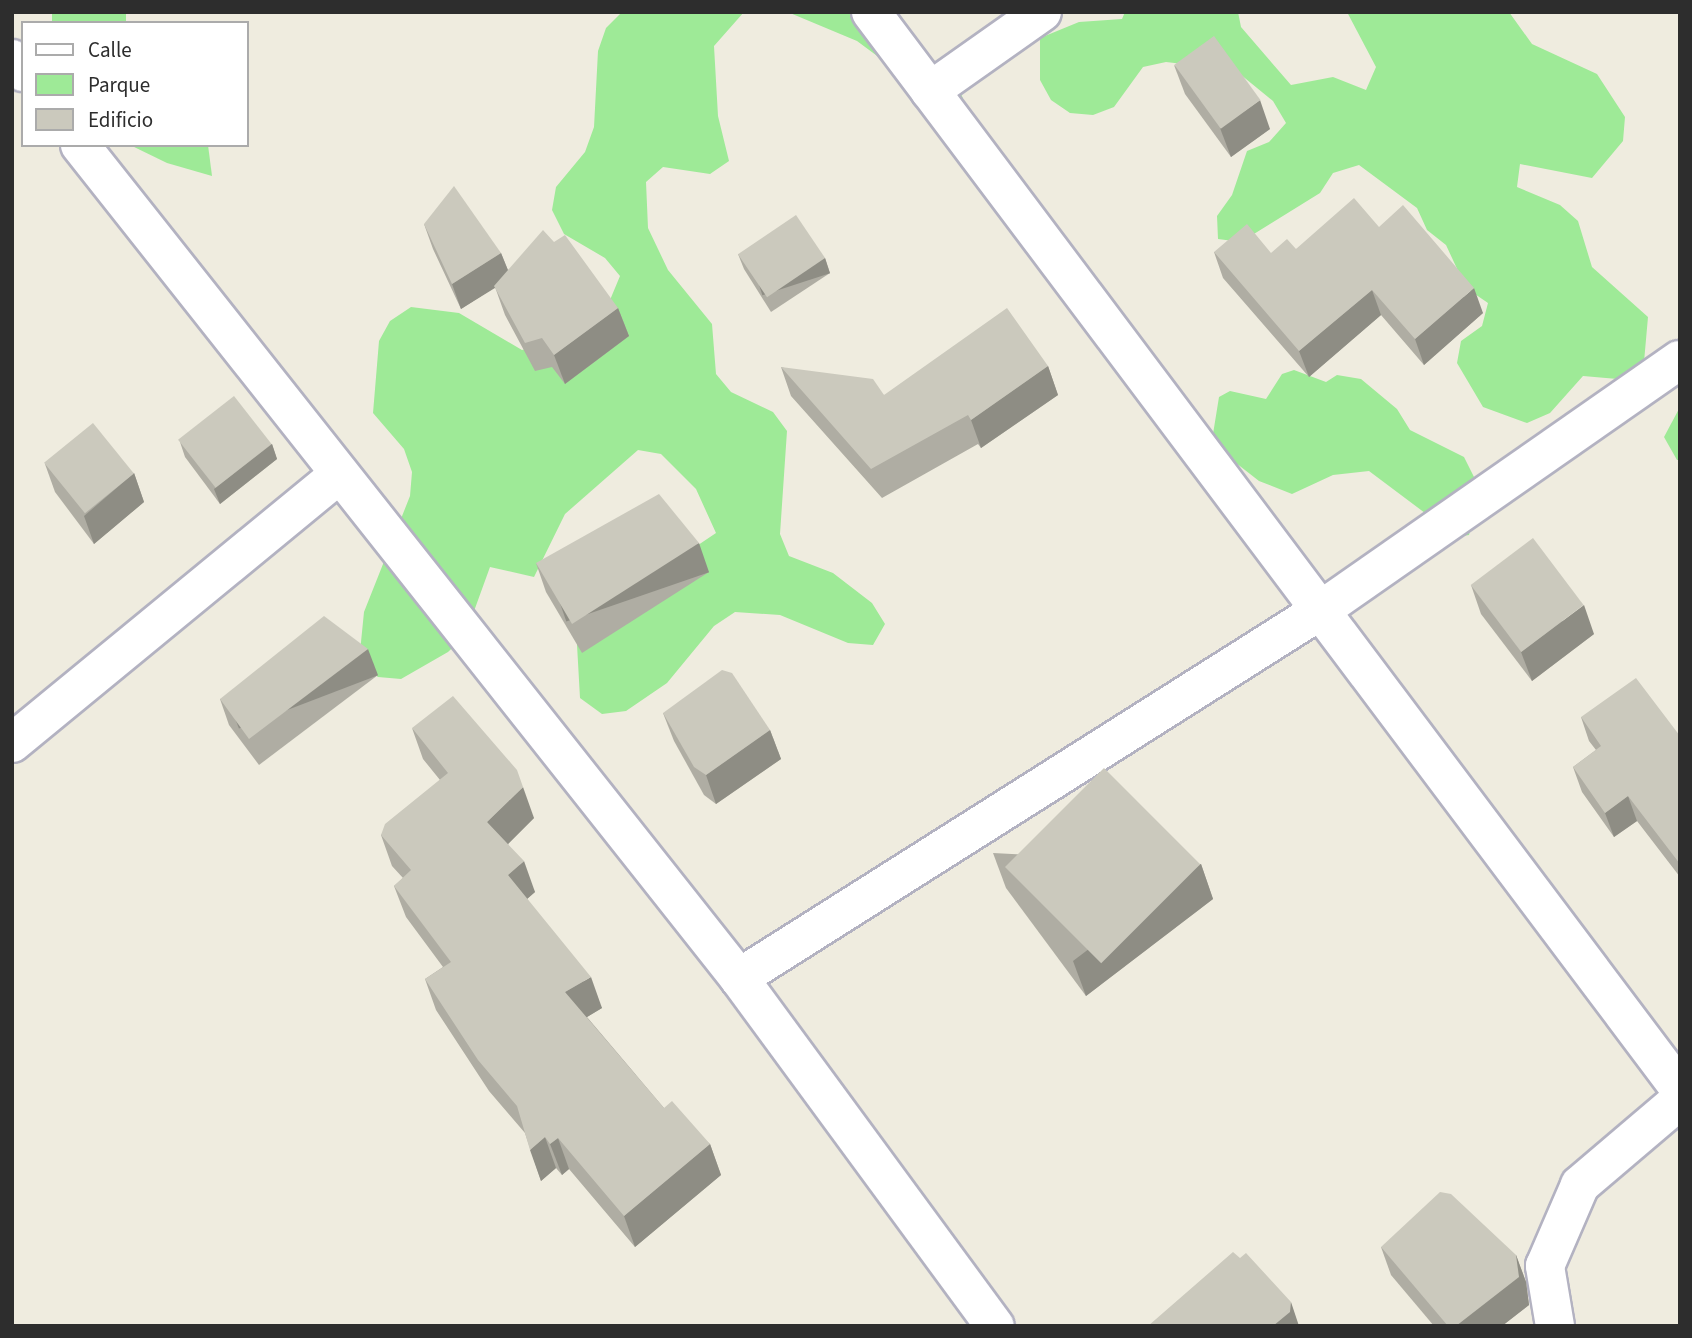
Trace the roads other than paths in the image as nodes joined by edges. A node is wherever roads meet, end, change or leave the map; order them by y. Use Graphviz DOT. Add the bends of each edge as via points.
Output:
graph roads {
  1 [pos="871,12"];
  2 [pos="1042,12"];
  3 [pos="930,91"];
  4 [pos="82,147"];
  5 [pos="1680,360"];
  6 [pos="338,475"];
  7 [pos="1321,610"];
  8 [pos="12,743"];
  9 [pos="739,978"];
  10 [pos="1680,1089"];
  11 [pos="1680,1100"];
  12 [pos="995,1326"];
  13 [pos="1555,1326"];
  1 -- 3 [label="street"];
  2 -- 3 [label="street"];
  3 -- 7 [label="street"];
  4 -- 6 [label="street"];
  5 -- 7 [label="street"];
  6 -- 8 [label="street"];
  6 -- 9 [label="street"];
  7 -- 9 [label="street"];
  7 -- 10 [label="street"];
  9 -- 12 [label="street"];
  11 -- 13 [label="street" via="1580,1185 1545,1266"];
}
